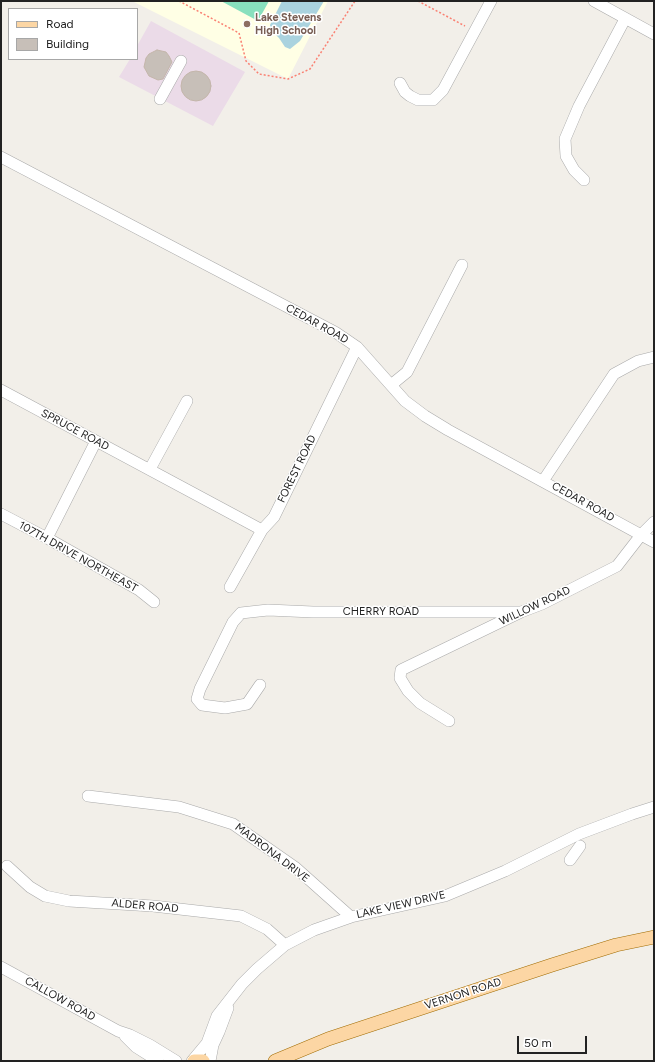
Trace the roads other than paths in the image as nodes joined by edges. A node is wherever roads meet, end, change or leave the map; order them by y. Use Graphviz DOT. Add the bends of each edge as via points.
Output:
graph roads {
  1 [pos="491,1"];
  2 [pos="594,1"];
  3 [pos="625,18"];
  4 [pos="654,34"];
  5 [pos="181,61"];
  6 [pos="400,83"];
  7 [pos="160,99"];
  8 [pos="1,156"];
  9 [pos="584,180"];
  10 [pos="462,265"];
  11 [pos="357,347"];
  12 [pos="654,357"];
  13 [pos="391,385"];
  14 [pos="1,390"];
  15 [pos="187,401"];
  16 [pos="96,441"];
  17 [pos="150,469"];
  18 [pos="544,481"];
  19 [pos="1,514"];
  20 [pos="654,522"];
  21 [pos="262,530"];
  22 [pos="641,535"];
  23 [pos="48,538"];
  24 [pos="654,542"];
  25 [pos="230,586"];
  26 [pos="154,602"];
  27 [pos="521,612"];
  28 [pos="260,685"];
  29 [pos="449,721"];
  30 [pos="88,796"];
  31 [pos="654,807"];
  32 [pos="580,846"];
  33 [pos="570,860"];
  34 [pos="7,866"];
  35 [pos="351,917"];
  36 [pos="654,937"];
  37 [pos="285,945"];
  38 [pos="1,967"];
  39 [pos="231,1000"];
  40 [pos="118,1030"];
  41 [pos="158,1061"];
  42 [pos="176,1061"];
  43 [pos="193,1061"];
  44 [pos="203,1061"];
  45 [pos="210,1061"];
  46 [pos="275,1061"];
  1 -- 6 [label="street" via="443,90 433,100 418,100 410,96"];
  2 -- 3 [label="street"];
  3 -- 4 [label="street"];
  3 -- 9 [label="street" via="565,138 566,156"];
  5 -- 7 [label="street"];
  8 -- 11 [label="street, CEDAR ROAD" via="335,332"];
  10 -- 13 [label="street" via="408,372"];
  11 -- 13 [label="street, CEDAR ROAD"];
  11 -- 21 [label="street, FOREST ROAD" via="274,517"];
  12 -- 18 [label="street" via="638,361 614,374"];
  13 -- 18 [label="street, CEDAR ROAD" via="425,416"];
  14 -- 16 [label="street, SPRUCE ROAD"];
  15 -- 17 [label="street"];
  16 -- 17 [label="street, SPRUCE ROAD"];
  16 -- 23 [label="street"];
  17 -- 21 [label="street, SPRUCE ROAD"];
  18 -- 22 [label="street, CEDAR ROAD"];
  19 -- 23 [label="street, 107TH DRIVE NORTHEAST"];
  20 -- 22 [label="street, WILLOW ROAD"];
  21 -- 25 [label="street, FOREST ROAD"];
  22 -- 24 [label="street, CEDAR ROAD"];
  22 -- 27 [label="street, WILLOW ROAD" via="618,566"];
  23 -- 26 [label="street, 107TH DRIVE NORTHEAST" via="139,590"];
  27 -- 28 [label="street, CHERRY ROAD" via="268,610 241,613 233,622 197,699 202,704 225,708 247,704"];
  27 -- 29 [label="street, WILLOW ROAD" via="401,670 400,678 408,691 424,706"];
  30 -- 35 [label="street, MADRONA DRIVE" via="179,807 233,824 296,868"];
  31 -- 35 [label="street, LAKE VIEW DRIVE" via="579,834 505,871 445,896"];
  32 -- 33 [label="street"];
  34 -- 37 [label="street, ALDER ROAD" via="30,887 45,896 241,916 267,929"];
  35 -- 37 [label="street, LAKE VIEW DRIVE" via="314,930"];
  36 -- 46 [label="main road, VERNON ROAD" via="552,965 328,1039"];
  37 -- 39 [label="street, LAKE VIEW DRIVE" via="242,984"];
  38 -- 40 [label="street, CALLOW ROAD"];
  39 -- 43 [label="street, LAKE VIEW DRIVE" via="217,1016 207,1043"];
  39 -- 45 [label="street, LAKE VIEW DRIVE" via="213,1045"];
  40 -- 41 [label="street, CALLOW ROAD" via="136,1047"];
  40 -- 42 [label="street, CALLOW ROAD"];
  43 -- 44 [label="main road"];
}
